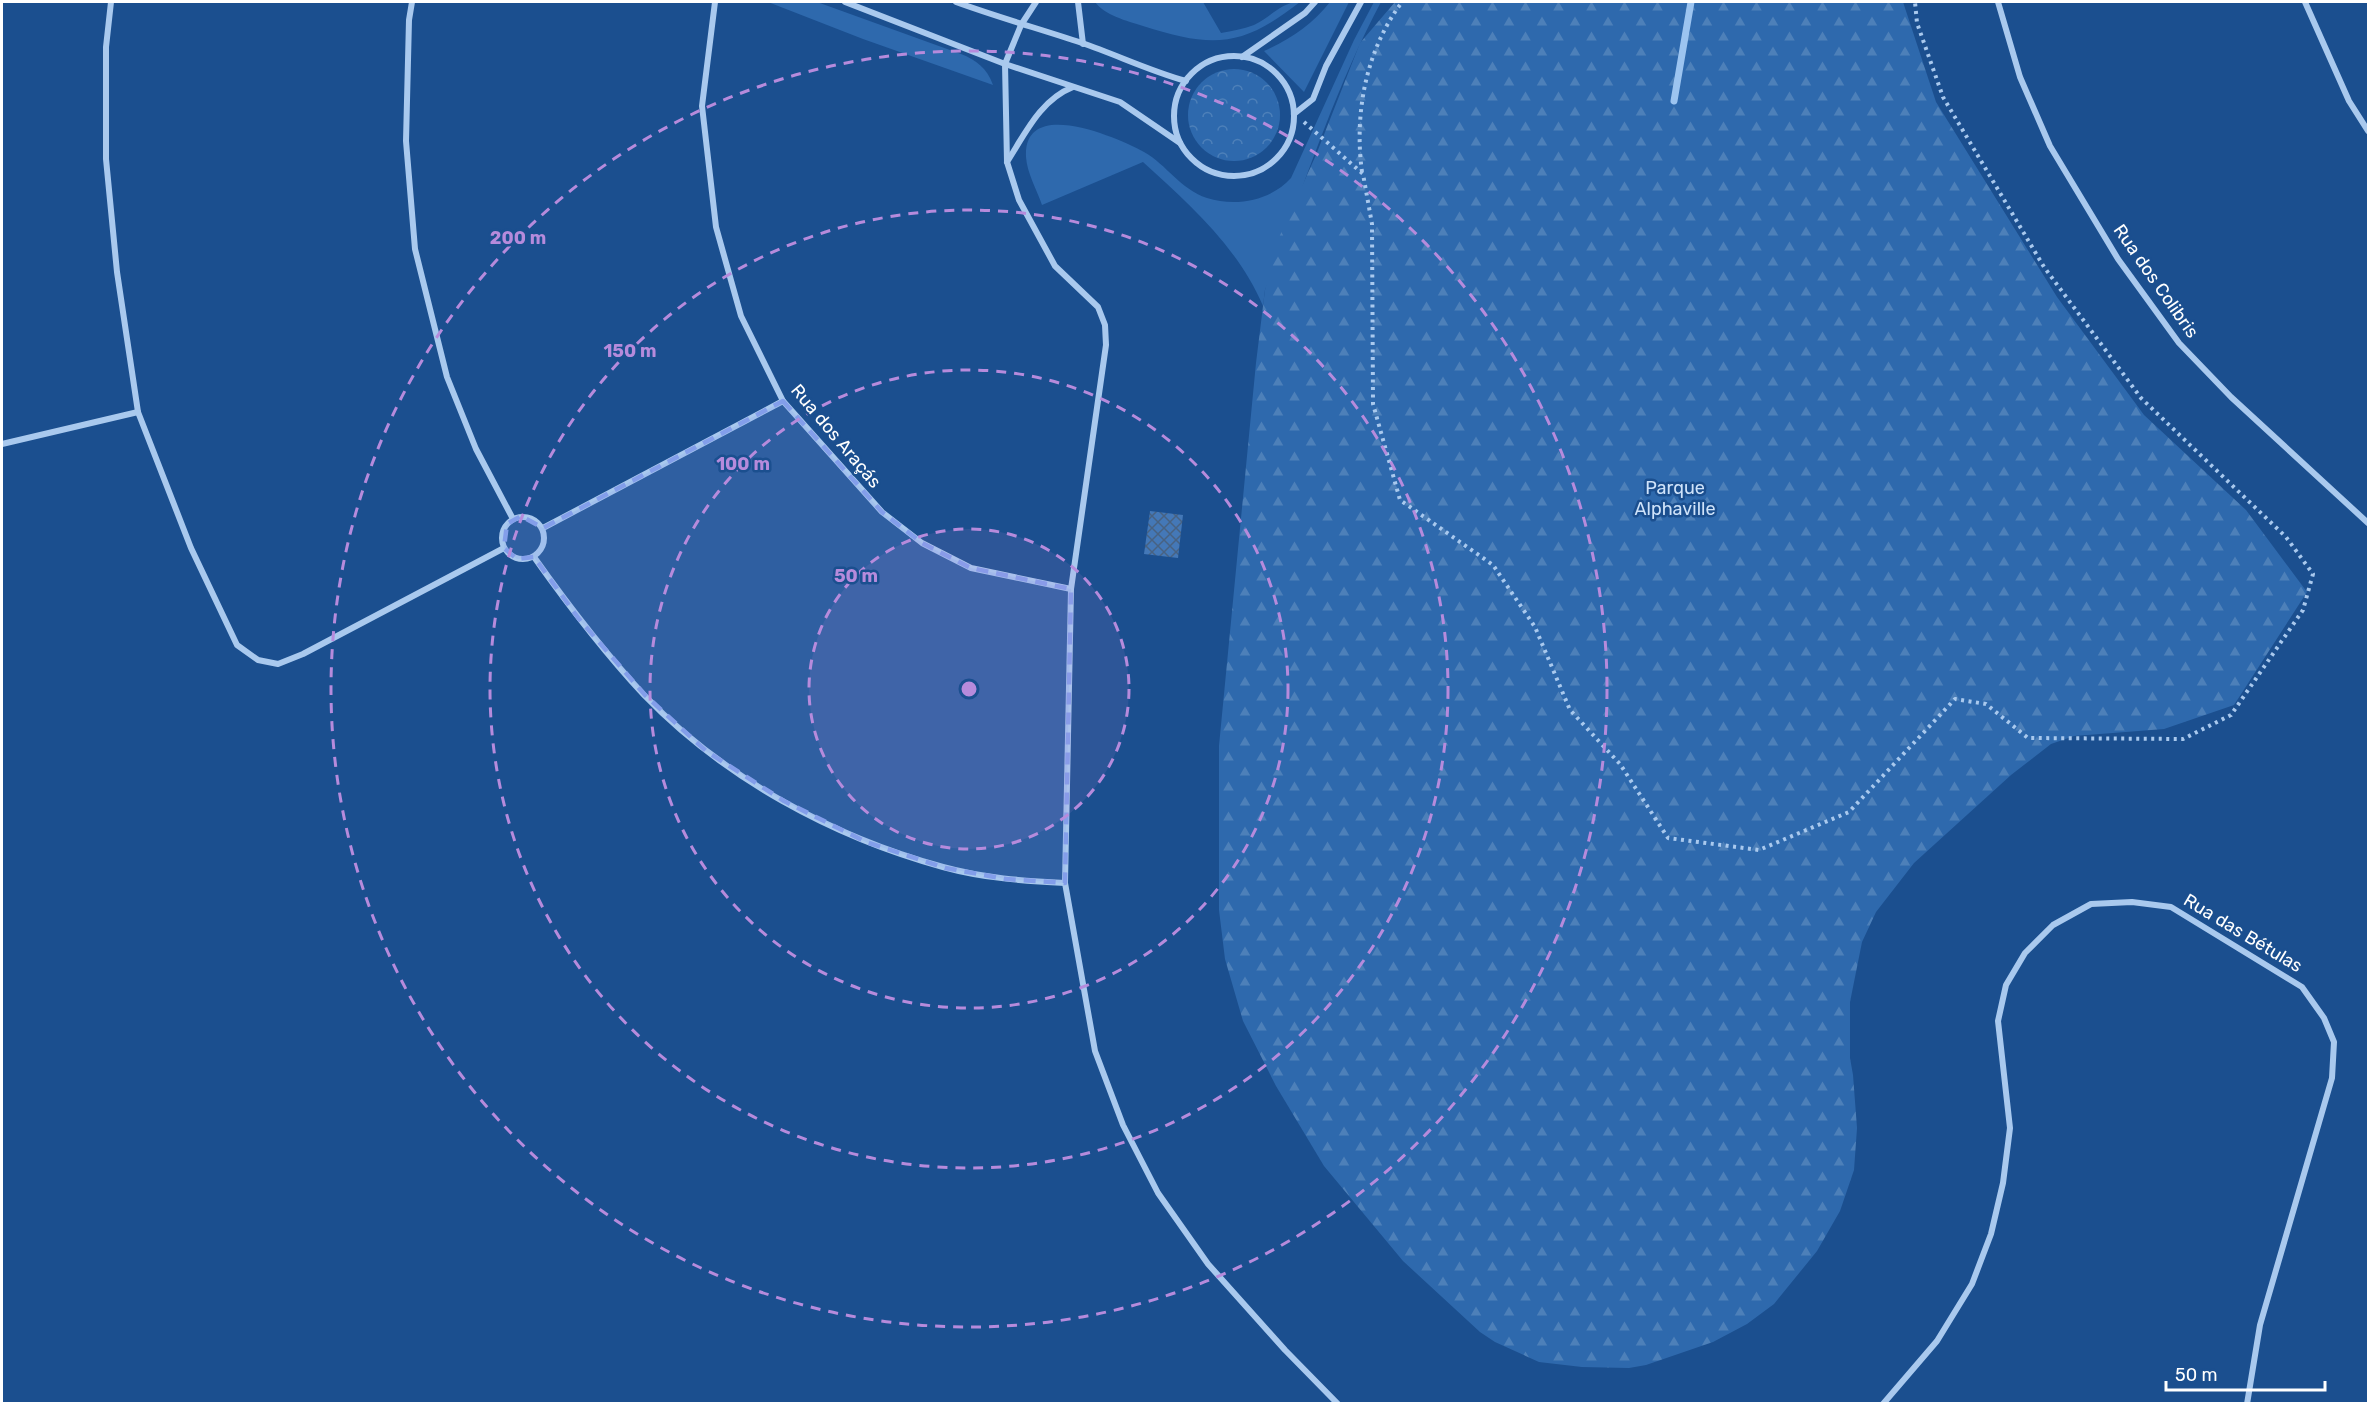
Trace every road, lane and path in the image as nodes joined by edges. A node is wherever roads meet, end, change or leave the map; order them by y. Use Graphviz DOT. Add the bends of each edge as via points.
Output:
graph roads {
  1 [pos="111,2"];
  2 [pos="412,2"];
  3 [pos="715,2"];
  4 [pos="845,2"];
  5 [pos="956,2"];
  6 [pos="1036,2"];
  7 [pos="1078,2"];
  8 [pos="1315,2"];
  9 [pos="1361,2"];
  10 [pos="1402,2"];
  11 [pos="1915,2"];
  12 [pos="1998,2"];
  13 [pos="2305,2"];
  14 [pos="1021,25"];
  15 [pos="1083,44"];
  16 [pos="1242,57"];
  17 [pos="1005,64"];
  18 [pos="1186,81"];
  19 [pos="1073,87"];
  20 [pos="1294,114"];
  21 [pos="2368,130"];
  22 [pos="1181,143"];
  23 [pos="1006,162"];
  24 [pos="1363,174"];
  25 [pos="783,401"];
  26 [pos="138,412"];
  27 [pos="2,444"];
  28 [pos="513,519"];
  29 [pos="2368,523"];
  30 [pos="543,528"];
  31 [pos="504,548"];
  32 [pos="534,557"];
  33 [pos="1071,589"];
  34 [pos="1065,883"];
  35 [pos="1338,1404"];
  36 [pos="1883,1404"];
  37 [pos="2247,1404"];
  1 -- 26 [label="street" via="106,47 106,159 117,272"];
  2 -- 28 [label="street" via="406,141 415,249 447,377 476,449"];
  3 -- 25 [label="street, Rua dos Araçás" via="702,106 716,227 741,316"];
  4 -- 17 [label="street"];
  5 -- 14 [label="street"];
  6 -- 14 [label="street"];
  7 -- 15 [label="street"];
  8 -- 16 [label="street"];
  9 -- 20 [label="street" via="1313,99"];
  10 -- 24 [label="path" via="1372,56 1359,127"];
  11 -- 24 [label="path" via="1917,23 1943,97 2044,267 2141,398 2286,537 2313,574 2303,610 2231,715 2183,739 2028,738 1986,704 1955,699 1849,812 1759,850 1668,838 1620,764 1570,710 1535,627 1493,565 1400,500 1373,404 1372,224"];
  12 -- 29 [label="street, Rua dos Colibris" via="2020,77 2050,146 2118,259 2179,344 2231,398"];
  13 -- 21 [label="street" via="2349,101"];
  14 -- 15 [label="street"];
  14 -- 17 [label="street"];
  15 -- 18 [label="street"];
  16 -- 18 [label="street" via="1211,61"];
  16 -- 20 [label="street" via="1262,63 1278,75 1290,95"];
  17 -- 19 [label="street"];
  17 -- 23 [label="street"];
  18 -- 22 [label="street" via="1175,109 1174,122"];
  19 -- 22 [label="street" via="1120,102"];
  19 -- 23 [label="street" via="1058,93 1045,105"];
  20 -- 22 [label="street" via="1292,132 1281,155 1266,168 1248,175 1211,172 1194,162"];
  20 -- 24 [label="path"];
  23 -- 33 [label="street" via="1019,200 1055,266 1098,307 1106,325"];
  25 -- 30 [label="street"];
  25 -- 33 [label="street, Rua dos Araçás" via="882,512 922,543 971,568"];
  26 -- 27 [label="street"];
  26 -- 31 [label="street" via="226,625 237,645 258,660 278,664 303,654"];
  28 -- 30 [label="street" via="530,517"];
  28 -- 31 [label="street" via="503,531"];
  30 -- 32 [label="street" via="544,544"];
  31 -- 32 [label="street" via="517,559"];
  32 -- 34 [label="street" via="579,619 645,695 706,751 784,801 866,842 945,868 1006,879"];
  33 -- 34 [label="street"];
  34 -- 35 [label="street" via="1095,1051 1123,1125 1158,1193 1208,1264"];
  36 -- 37 [label="street, Rua das Bétulas" via="1937,1341 1972,1284 1991,1234 2010,1128 1998,1021 2006,985 2025,953 2053,926 2091,904 2132,902 2171,907 2302,987 2324,1018 2334,1042 2332,1078 2260,1325"];
}
